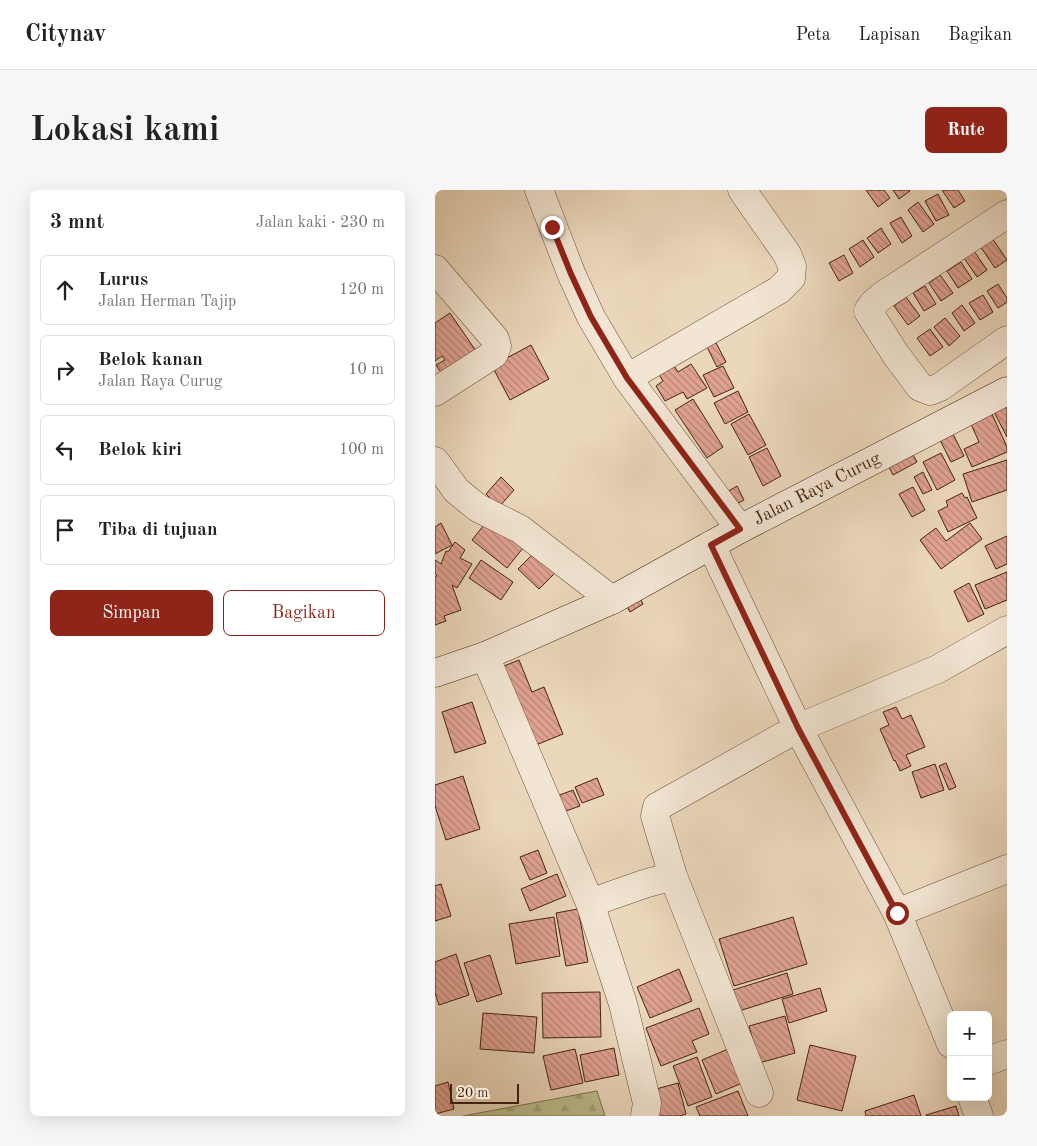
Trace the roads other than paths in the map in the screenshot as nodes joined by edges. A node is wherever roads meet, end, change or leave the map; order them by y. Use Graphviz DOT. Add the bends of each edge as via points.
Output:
graph roads {
  1 [pos="539,190"];
  2 [pos="742,190"];
  3 [pos="1007,214"];
  4 [pos="435,269"];
  5 [pos="1007,340"];
  6 [pos="627,378"];
  7 [pos="1007,391"];
  8 [pos="435,392"];
  9 [pos="435,461"];
  10 [pos="740,529"];
  11 [pos="711,545"];
  12 [pos="612,600"];
  13 [pos="1007,630"];
  14 [pos="485,656"];
  15 [pos="435,673"];
  16 [pos="798,728"];
  17 [pos="1007,869"];
  18 [pos="673,876"];
  19 [pos="590,903"];
  20 [pos="897,913"];
  21 [pos="947,1034"];
  22 [pos="1007,1054"];
  23 [pos="992,1060"];
  24 [pos="759,1093"];
  25 [pos="973,1101"];
  26 [pos="645,1116"];
  27 [pos="979,1116"];
  1 -- 6 [label="street" via="591,317"];
  2 -- 6 [label="street" via="787,254 792,266 791,278 779,290"];
  3 -- 5 [label="street" via="882,296 868,311 896,356 921,387 930,391"];
  4 -- 8 [label="street" via="495,339 497,346 494,354"];
  6 -- 10 [label="street"];
  7 -- 10 [label="street, Jalan Raya Curug"];
  9 -- 12 [label="street" via="456,490 478,508 520,529"];
  10 -- 11 [label="street, Jalan Raya Curug"];
  11 -- 12 [label="street, Jalan Raya Curug"];
  11 -- 16 [label="street"];
  12 -- 14 [label="street, Jalan Raya Curug"];
  13 -- 16 [label="street" via="938,669"];
  14 -- 15 [label="street, Jalan Raya Curug"];
  14 -- 19 [label="street"];
  16 -- 18 [label="street" via="657,807 655,816"];
  16 -- 20 [label="street"];
  17 -- 20 [label="street"];
  18 -- 19 [label="street"];
  18 -- 24 [label="street"];
  19 -- 26 [label="street" via="623,1004 647,1103"];
  20 -- 21 [label="street"];
  22 -- 23 [label="street"];
  25 -- 27 [label="street"];
}
